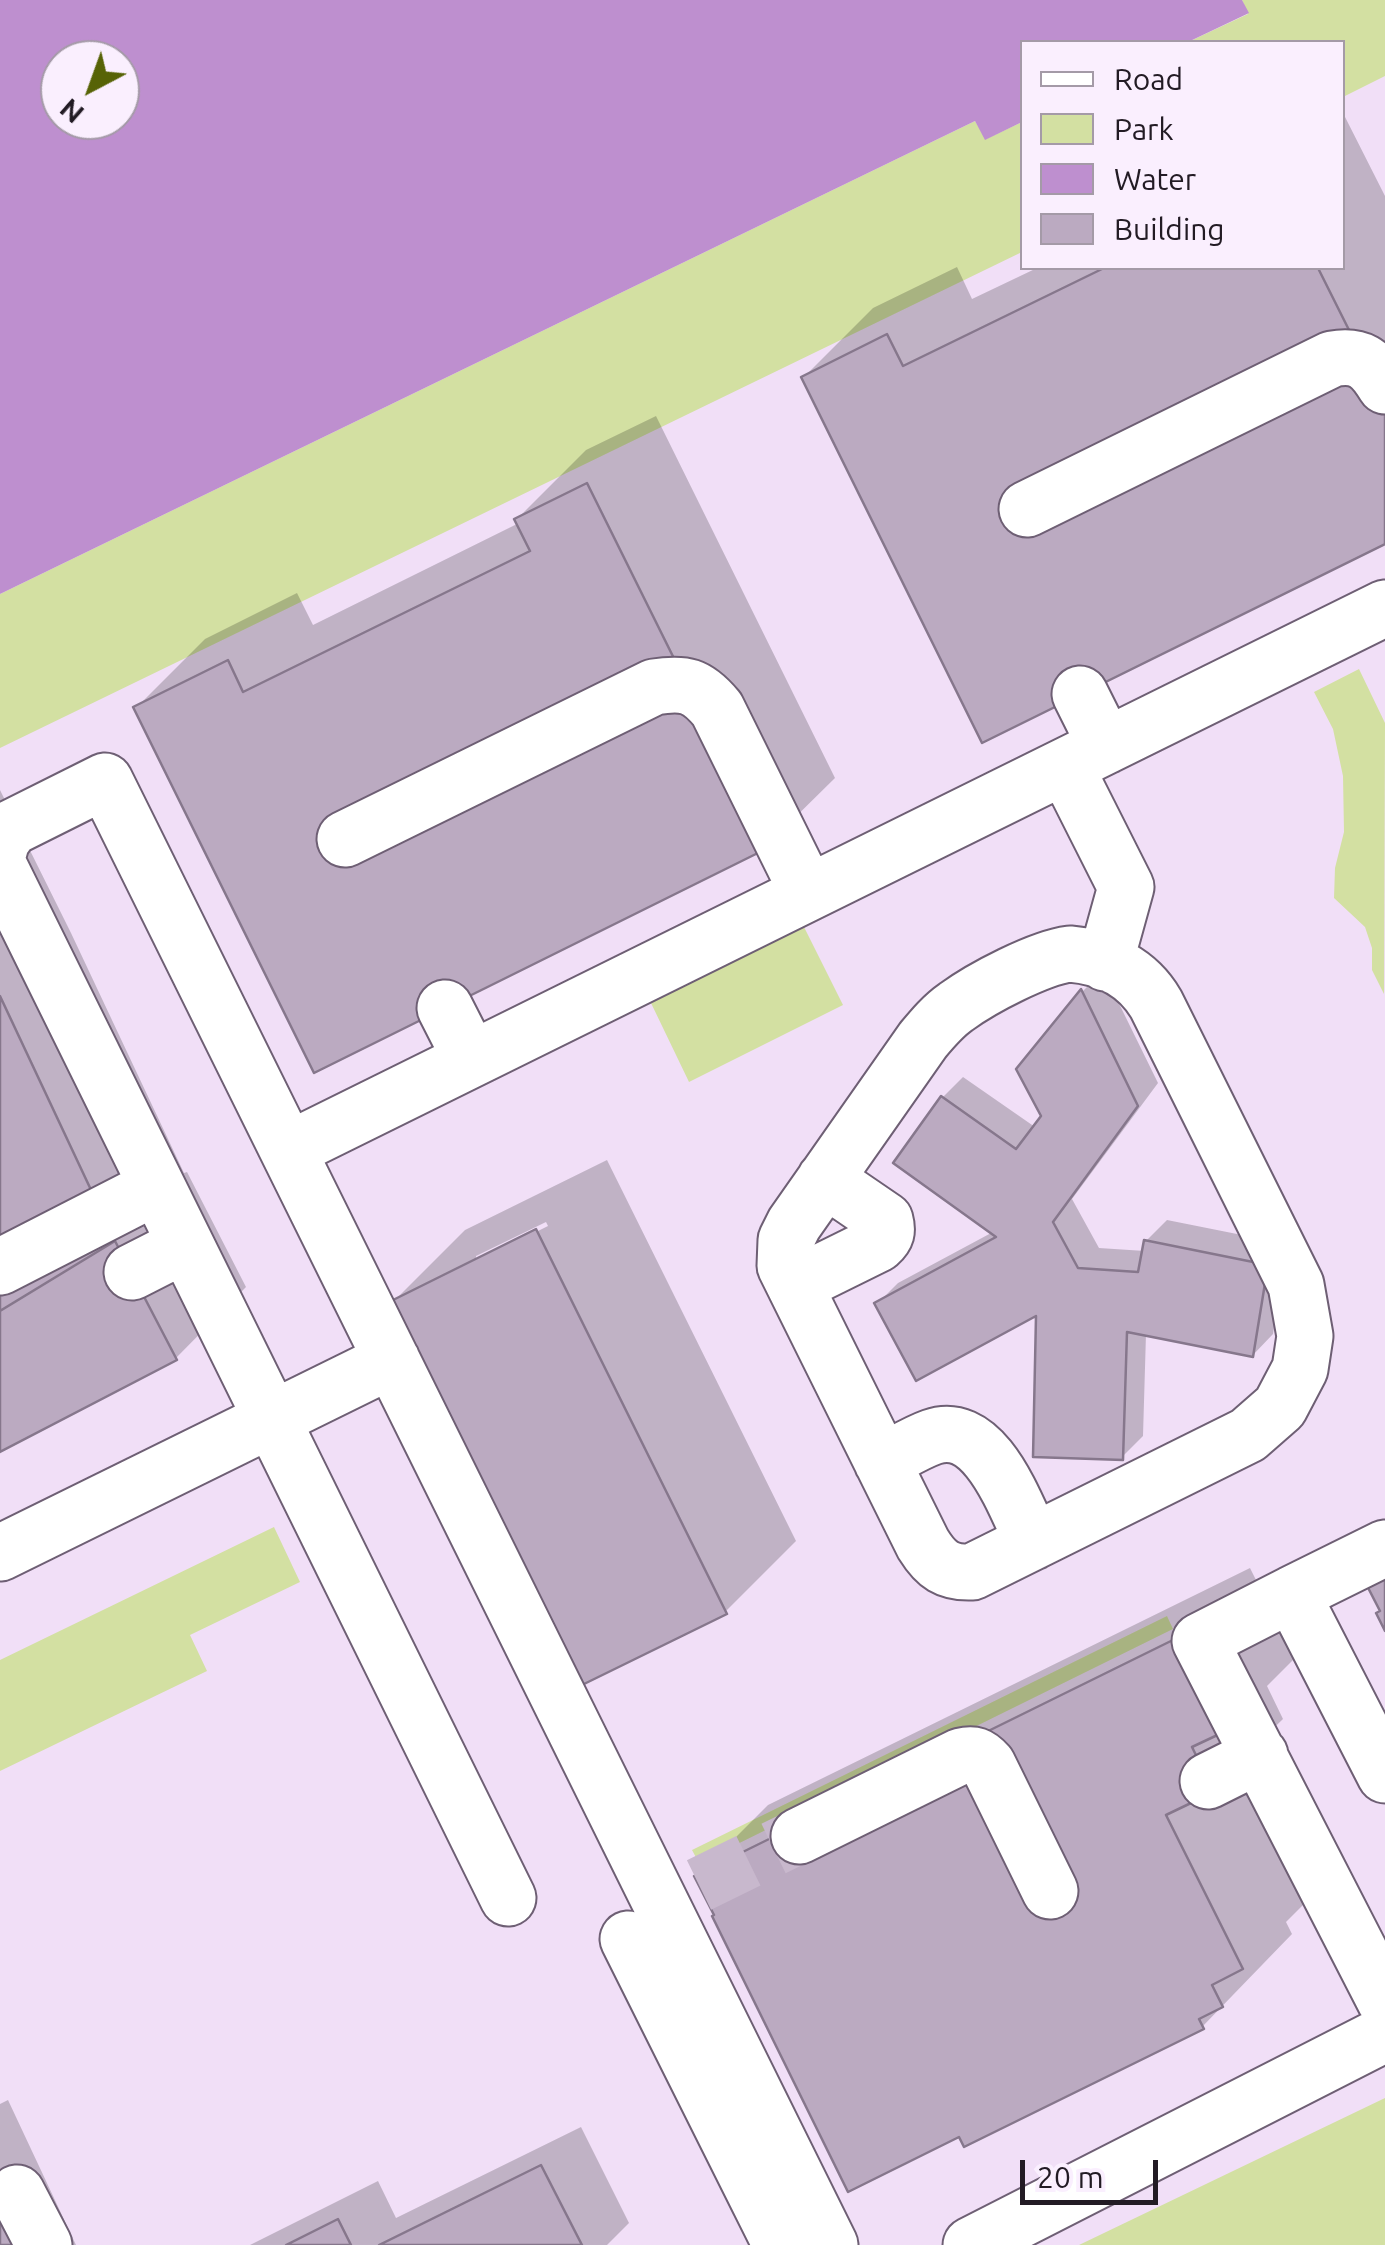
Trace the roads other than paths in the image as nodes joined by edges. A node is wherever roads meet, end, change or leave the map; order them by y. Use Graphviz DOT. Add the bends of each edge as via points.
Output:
graph roads {
  1 [pos="1385,386"];
  2 [pos="1028,509"];
  3 [pos="1385,608"];
  4 [pos="1092,688"];
  5 [pos="1100,749"];
  6 [pos="346,839"];
  7 [pos="0,848"];
  8 [pos="0,868"];
  9 [pos="808,892"];
  10 [pos="1106,963"];
  11 [pos="433,1014"];
  12 [pos="458,1065"];
  13 [pos="288,1150"];
  14 [pos="826,1178"];
  15 [pos="156,1187"];
  16 [pos="185,1245"];
  17 [pos="0,1267"];
  18 [pos="132,1272"];
  19 [pos="795,1285"];
  20 [pos="392,1360"];
  21 [pos="271,1420"];
  22 [pos="882,1462"];
  23 [pos="1033,1542"];
  24 [pos="1385,1548"];
  25 [pos="0,1553"];
  26 [pos="1292,1594"];
  27 [pos="1254,1745"];
  28 [pos="1203,1770"];
  29 [pos="1385,1776"];
  30 [pos="799,1836"];
  31 [pos="1050,1891"];
  32 [pos="508,1898"];
  33 [pos="663,1909"];
  34 [pos="1385,2001"];
  35 [pos="1385,2034"];
  36 [pos="17,2193"];
  37 [pos="44,2245"];
  38 [pos="781,2245"];
  39 [pos="830,2245"];
  40 [pos="971,2245"];
  1 -- 2 [label="street" via="1363,360 1332,359"];
  3 -- 5 [label="street"];
  4 -- 5 [label="street"];
  5 -- 9 [label="street"];
  5 -- 10 [label="street" via="1126,887"];
  6 -- 9 [label="street" via="654,687 674,684 704,694 717,709"];
  7 -- 13 [label="street" via="11,828 105,781"];
  8 -- 15 [label="street"];
  9 -- 12 [label="street"];
  10 -- 14 [label="street" via="1059,956 955,1007 922,1040"];
  10 -- 23 [label="street" via="1136,978 1156,1004 1296,1285 1305,1336 1300,1369 1280,1407 1248,1436"];
  11 -- 12 [label="street"];
  12 -- 13 [label="street"];
  13 -- 20 [label="street"];
  14 -- 19 [label="street" via="786,1240 786,1266"];
  14 -- 19 [label="street" via="885,1220 886,1237"];
  15 -- 16 [label="street"];
  15 -- 17 [label="street"];
  16 -- 18 [label="street"];
  16 -- 21 [label="street"];
  19 -- 22 [label="street"];
  20 -- 21 [label="street"];
  20 -- 33 [label="street"];
  21 -- 25 [label="street"];
  21 -- 32 [label="street"];
  22 -- 23 [label="street" via="936,1435 980,1446"];
  22 -- 23 [label="street" via="923,1544 946,1570 972,1572"];
  24 -- 26 [label="street"];
  26 -- 27 [label="street" via="1200,1642"];
  26 -- 29 [label="street"];
  27 -- 28 [label="street"];
  27 -- 34 [label="street"];
  30 -- 31 [label="street" via="972,1754 988,1766"];
  33 -- 38 [label="street"];
  33 -- 39 [label="street"];
  35 -- 40 [label="street"];
  36 -- 37 [label="street"];
}
